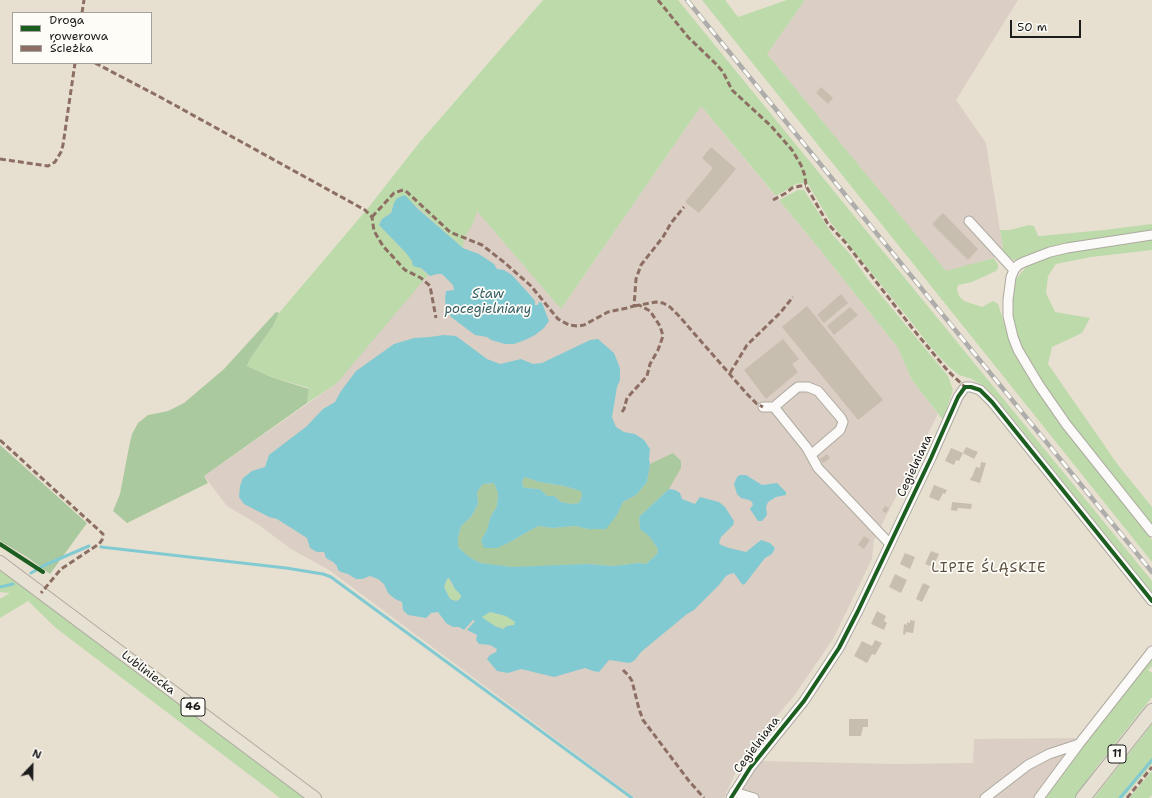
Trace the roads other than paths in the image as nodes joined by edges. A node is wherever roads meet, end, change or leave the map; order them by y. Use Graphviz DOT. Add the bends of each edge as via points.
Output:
graph roads {
  1 [pos="969,222"];
  2 [pos="1152,235"];
  3 [pos="1014,270"];
  4 [pos="763,407"];
  5 [pos="774,407"];
  6 [pos="812,454"];
  7 [pos="1152,532"];
  8 [pos="889,543"];
  9 [pos="0,562"];
  10 [pos="1152,601"];
  11 [pos="1152,650"];
  12 [pos="1152,711"];
  13 [pos="1079,744"];
  14 [pos="733,795"];
  15 [pos="314,798"];
  16 [pos="754,798"];
  17 [pos="985,798"];
  18 [pos="1040,798"];
  19 [pos="1083,798"];
  1 -- 3 [label="street"];
  2 -- 3 [label="street" via="1050,252 1018,265"];
  3 -- 7 [label="street" via="1010,284 1008,316 1018,350 1052,404"];
  4 -- 5 [label="street"];
  5 -- 6 [label="street"];
  5 -- 6 [label="street" via="798,387 808,387 818,391 842,418 840,430"];
  6 -- 8 [label="street" via="821,471"];
  8 -- 10 [label="street, Cegielniana" via="958,397 963,388 971,387 980,390 992,402"];
  8 -- 14 [label="street, Cegielniana" via="858,611 830,662 804,701 750,768"];
  9 -- 15 [label="main road, Lubliniecka / 46"];
  11 -- 13 [label="street"];
  12 -- 19 [label="highway, 11"];
  13 -- 17 [label="street" via="1049,754 1028,765"];
  13 -- 18 [label="street"];
  14 -- 16 [label="street"];
}
